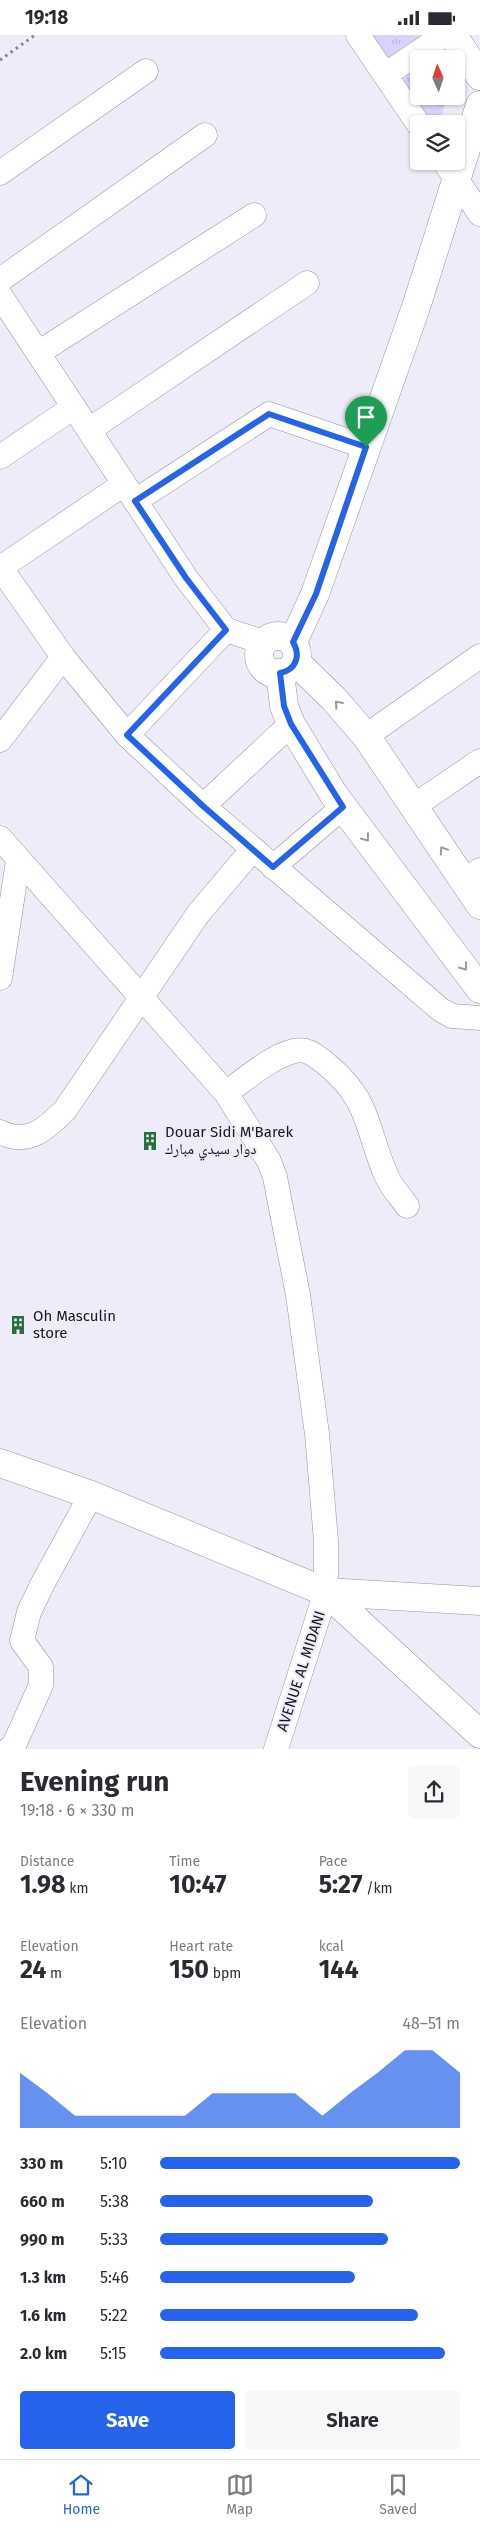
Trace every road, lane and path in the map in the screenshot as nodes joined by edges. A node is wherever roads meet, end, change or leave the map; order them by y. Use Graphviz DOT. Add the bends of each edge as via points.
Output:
graph roads {
  1 [pos="35,35"];
  2 [pos="358,35"];
  3 [pos="444,35"];
  4 [pos="453,35"];
  5 [pos="0,60"];
  6 [pos="146,71"];
  7 [pos="385,75"];
  8 [pos="480,76"];
  9 [pos="480,105"];
  10 [pos="412,115"];
  11 [pos="205,135"];
  12 [pos="465,138"];
  13 [pos="450,170"];
  14 [pos="0,173"];
  15 [pos="480,214"];
  16 [pos="254,215"];
  17 [pos="0,280"];
  18 [pos="307,283"];
  19 [pos="0,295"];
  20 [pos="38,353"];
  21 [pos="74,407"];
  22 [pos="88,430"];
  23 [pos="366,447"];
  24 [pos="0,457"];
  25 [pos="130,493"];
  26 [pos="0,567"];
  27 [pos="226,630"];
  28 [pos="262,644"];
  29 [pos="480,656"];
  30 [pos="63,657"];
  31 [pos="289,659"];
  32 [pos="291,724"];
  33 [pos="127,735"];
  34 [pos="366,736"];
  35 [pos="0,740"];
  36 [pos="480,761"];
  37 [pos="203,806"];
  38 [pos="414,806"];
  39 [pos="343,807"];
  40 [pos="0,838"];
  41 [pos="253,849"];
  42 [pos="18,861"];
  43 [pos="273,867"];
  44 [pos="472,876"];
  45 [pos="480,905"];
  46 [pos="0,978"];
  47 [pos="480,989"];
  48 [pos="141,995"];
  49 [pos="480,1018"];
  50 [pos="226,1093"];
  51 [pos="0,1133"];
  52 [pos="407,1206"];
  53 [pos="0,1463"];
  54 [pos="91,1495"];
  55 [pos="326,1592"];
  56 [pos="480,1601"];
  57 [pos="480,1734"];
  58 [pos="9,1749"];
  59 [pos="276,1749"];
  1 -- 5 [label="path"];
  2 -- 7 [label="street"];
  3 -- 7 [label="street"];
  4 -- 8 [label="street"];
  6 -- 14 [label="street"];
  7 -- 10 [label="street"];
  9 -- 12 [label="street"];
  11 -- 17 [label="street"];
  13 -- 15 [label="street"];
  13 -- 23 [label="street" via="416,307"];
  16 -- 20 [label="street"];
  18 -- 22 [label="street"];
  19 -- 20 [label="street"];
  20 -- 21 [label="street"];
  21 -- 22 [label="street"];
  21 -- 24 [label="street"];
  22 -- 25 [label="street"];
  23 -- 25 [label="street" via="269,414"];
  23 -- 31 [label="street" via="316,594"];
  25 -- 26 [label="street"];
  25 -- 27 [label="street" via="186,578"];
  26 -- 30 [label="street"];
  27 -- 28 [label="street"];
  27 -- 33 [label="street"];
  28 -- 31 [label="street" via="281,635"];
  29 -- 34 [label="street"];
  30 -- 33 [label="street"];
  30 -- 35 [label="street"];
  31 -- 32 [label="street" via="284,706"];
  34 -- 31 [label="street, one-way" via="334,699"];
  32 -- 37 [label="street"];
  32 -- 39 [label="street"];
  33 -- 37 [label="street"];
  34 -- 38 [label="street"];
  36 -- 38 [label="street"];
  37 -- 41 [label="street"];
  44 -- 38 [label="street, one-way"];
  39 -- 43 [label="street"];
  39 -- 47 [label="street, one-way"];
  40 -- 42 [label="street, AVENUE AL MIDANI"];
  41 -- 43 [label="street"];
  41 -- 48 [label="street" via="198,914"];
  42 -- 46 [label="street"];
  42 -- 48 [label="street, AVENUE AL MIDANI"];
  43 -- 49 [label="street" via="441,1010 452,1016"];
  44 -- 45 [label="street"];
  48 -- 50 [label="street, AVENUE AL MIDANI"];
  48 -- 51 [label="street" via="65,1110 47,1128 32,1136 12,1138"];
  50 -- 52 [label="street" via="283,1055 298,1051 314,1053 346,1082 359,1099 389,1180"];
  50 -- 55 [label="street, AVENUE AL MIDANI" via="269,1161 279,1194 298,1295 317,1434 326,1541"];
  53 -- 54 [label="street"];
  54 -- 55 [label="street"];
  54 -- 58 [label="street" via="29,1612 22,1641 41,1667 41,1685 14,1745"];
  55 -- 56 [label="street"];
  55 -- 57 [label="street"];
  55 -- 59 [label="street, AVENUE AL MIDANI"];
}
